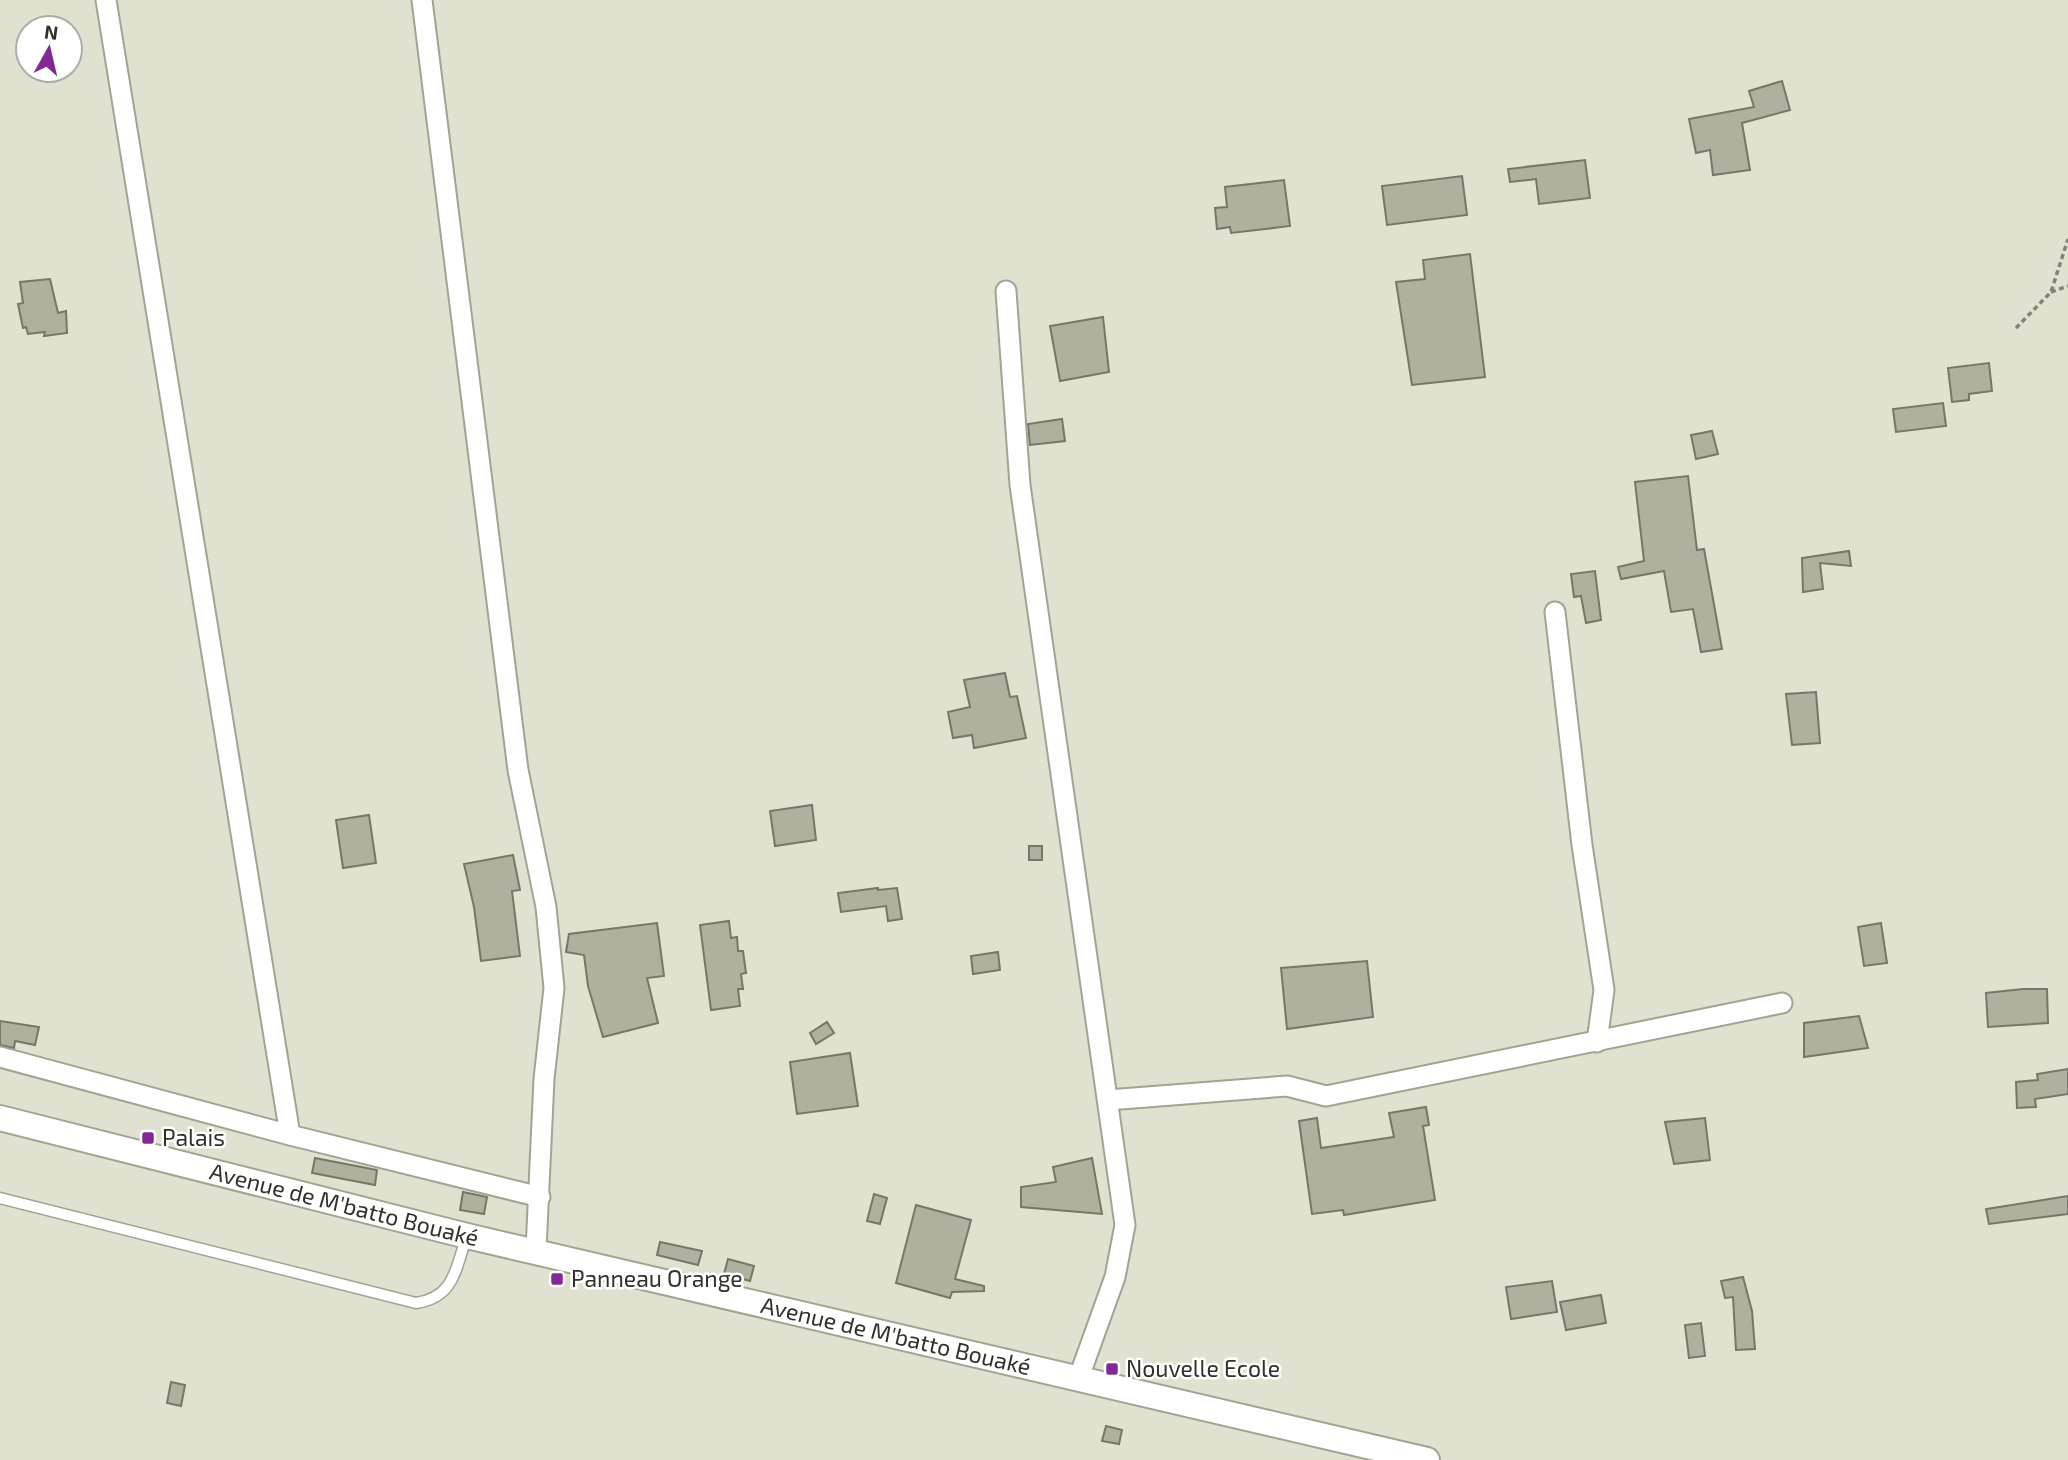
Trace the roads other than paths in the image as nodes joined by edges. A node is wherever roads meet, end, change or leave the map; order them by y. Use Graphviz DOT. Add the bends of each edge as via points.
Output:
graph roads {
  1 [pos="106,0"];
  2 [pos="422,0"];
  3 [pos="1006,291"];
  4 [pos="1555,612"];
  5 [pos="1782,1003"];
  6 [pos="1597,1042"];
  7 [pos="0,1057"];
  8 [pos="1108,1100"];
  9 [pos="0,1118"];
  10 [pos="290,1135"];
  11 [pos="540,1197"];
  12 [pos="0,1198"];
  13 [pos="467,1236"];
  14 [pos="536,1250"];
  15 [pos="1079,1377"];
  16 [pos="1427,1460"];
  1 -- 10 [label="street"];
  2 -- 11 [label="street" via="518,770 546,907 554,988 544,1079"];
  3 -- 8 [label="street" via="1020,485"];
  4 -- 6 [label="street" via="1604,990"];
  5 -- 6 [label="street"];
  6 -- 8 [label="street" via="1326,1096 1287,1086"];
  7 -- 10 [label="street"];
  8 -- 15 [label="street" via="1125,1225 1115,1277"];
  9 -- 13 [label="street, Avenue de M'batto Bouaké"];
  10 -- 11 [label="street"];
  11 -- 14 [label="street"];
  12 -- 13 [label="lane" via="416,1303 435,1300 447,1289"];
  13 -- 14 [label="street, Avenue de M'batto Bouaké"];
  14 -- 15 [label="street, Avenue de M'batto Bouaké"];
  15 -- 16 [label="street, Avenue de M'batto Bouaké"];
}
